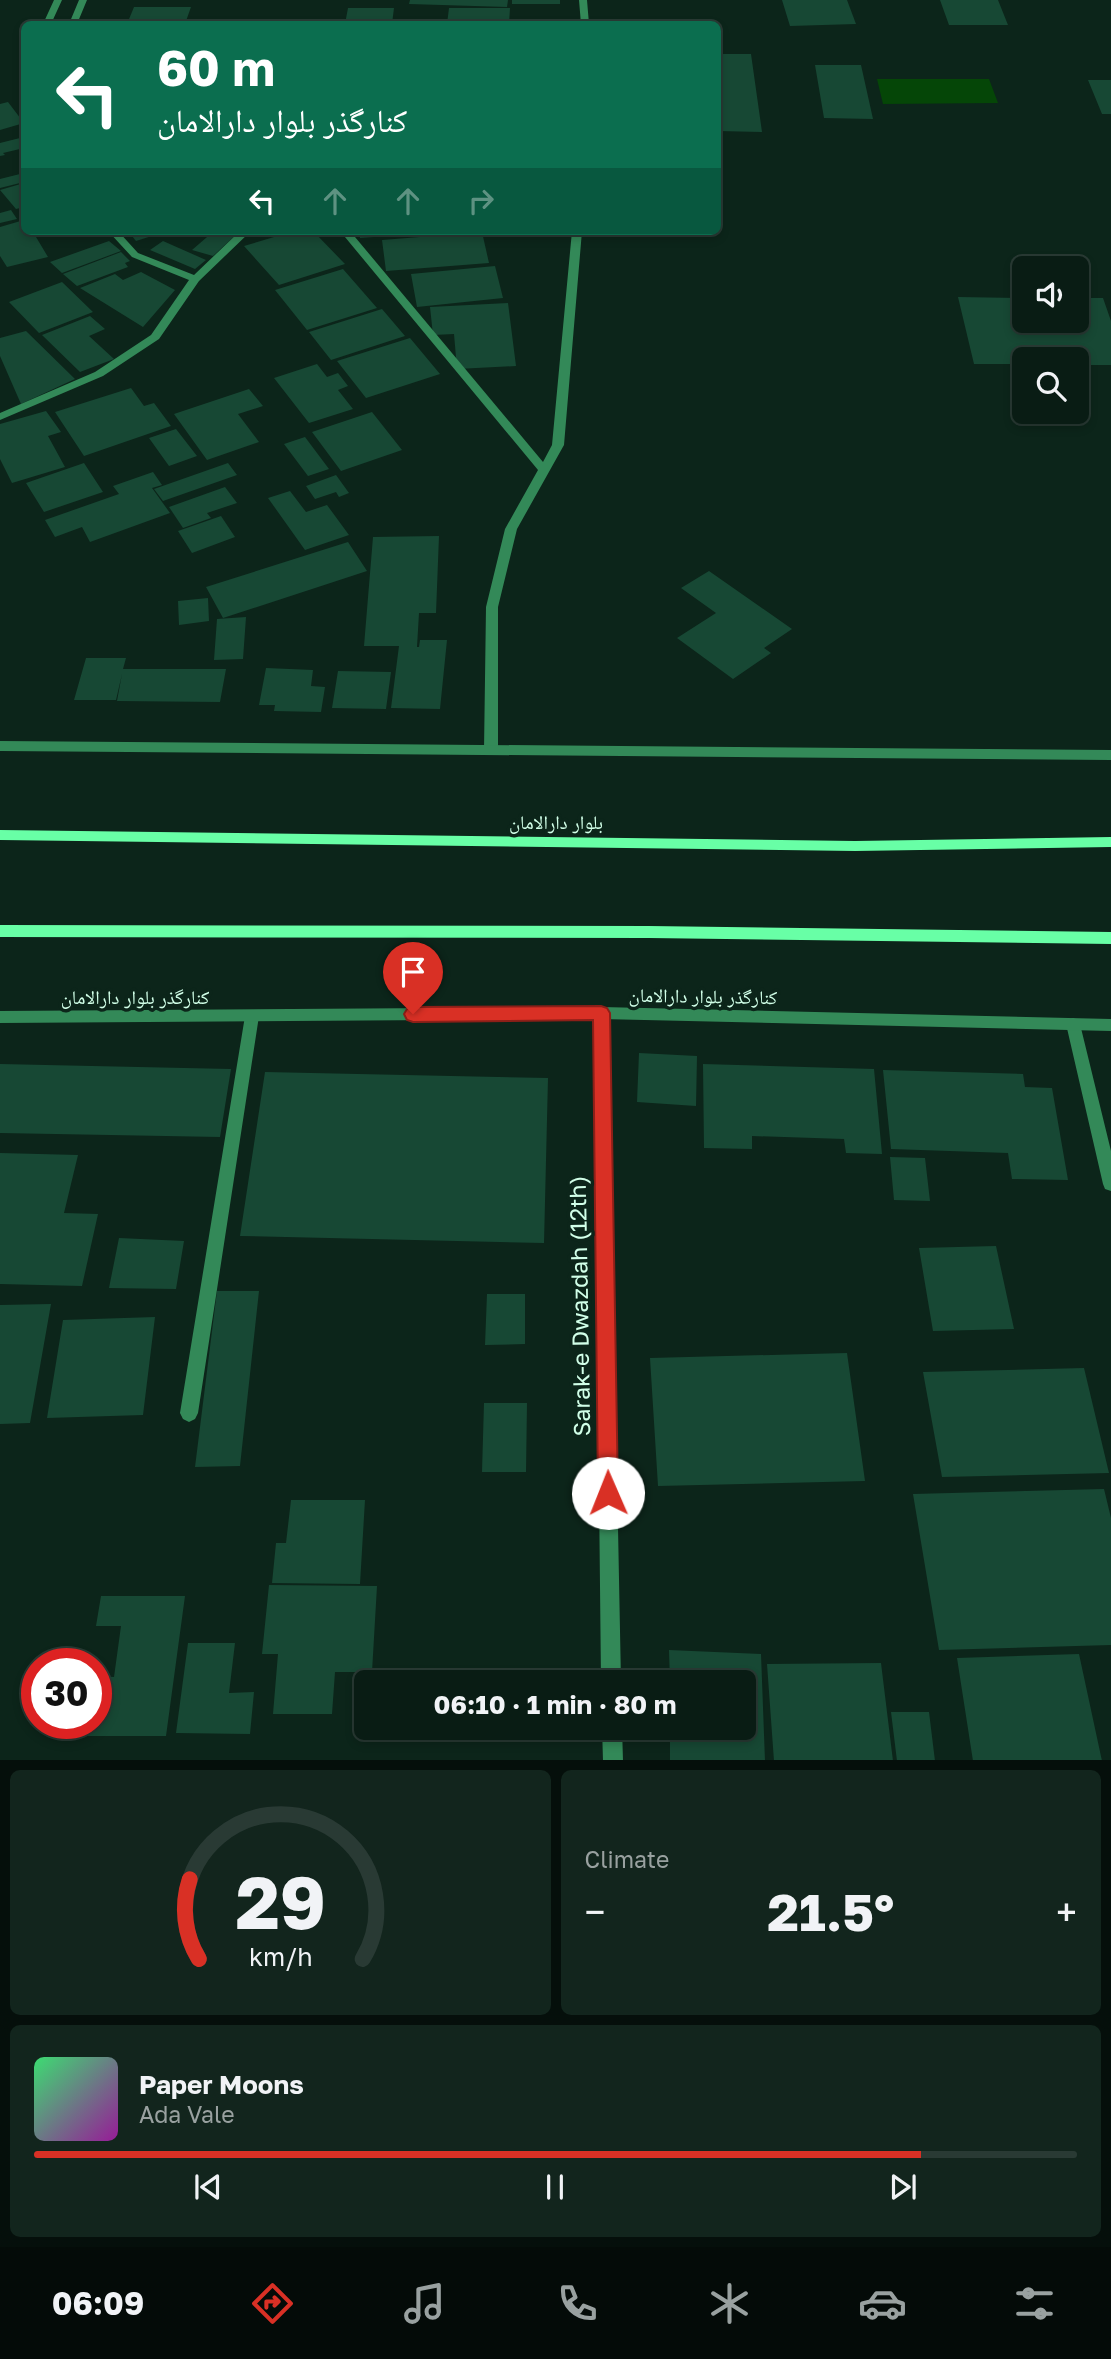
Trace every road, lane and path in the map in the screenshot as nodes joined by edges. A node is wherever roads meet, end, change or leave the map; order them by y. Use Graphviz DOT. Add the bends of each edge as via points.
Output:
graph roads {
  1 [pos="58,0"];
  2 [pos="83,0"];
  3 [pos="583,0"];
  4 [pos="48,21"];
  5 [pos="74,21"];
  6 [pos="585,21"];
  7 [pos="116,235"];
  8 [pos="242,235"];
  9 [pos="348,235"];
  10 [pos="577,235"];
  11 [pos="195,279"];
  12 [pos="0,417"];
  13 [pos="543,469"];
  14 [pos="0,746"];
  15 [pos="491,750"];
  16 [pos="1111,755"];
  17 [pos="0,835"];
  18 [pos="1111,842"];
  19 [pos="0,930"];
  20 [pos="1111,938"];
  21 [pos="601,1013"];
  22 [pos="251,1016"];
  23 [pos="0,1017"];
  24 [pos="1073,1024"];
  25 [pos="1111,1025"];
  26 [pos="1111,1184"];
  27 [pos="189,1413"];
  28 [pos="611,1670"];
  29 [pos="612,1740"];
  30 [pos="612,1760"];
  1 -- 4 [label="street"];
  2 -- 5 [label="street"];
  3 -- 6 [label="street"];
  7 -- 11 [label="street" via="135,255"];
  8 -- 11 [label="street"];
  9 -- 13 [label="street"];
  10 -- 13 [label="street" via="558,444"];
  11 -- 12 [label="street" via="155,337 99,374"];
  13 -- 15 [label="street" via="510,529 492,607"];
  14 -- 15 [label="street"];
  15 -- 16 [label="street"];
  17 -- 18 [label="main road, بلوار دارالامان" via="855,846"];
  19 -- 20 [label="main road"];
  21 -- 22 [label="street, کنارگذر بلوار دارالامان"];
  21 -- 24 [label="street, کنارگذر بلوار دارالامان"];
  21 -- 28 [label="street, Sarak-e Dwazdah (12th)"];
  22 -- 23 [label="street, کنارگذر بلوار دارالامان"];
  22 -- 27 [label="street"];
  24 -- 25 [label="street, کنارگذر بلوار دارالامان"];
  24 -- 26 [label="street"];
  29 -- 30 [label="street"];
}
